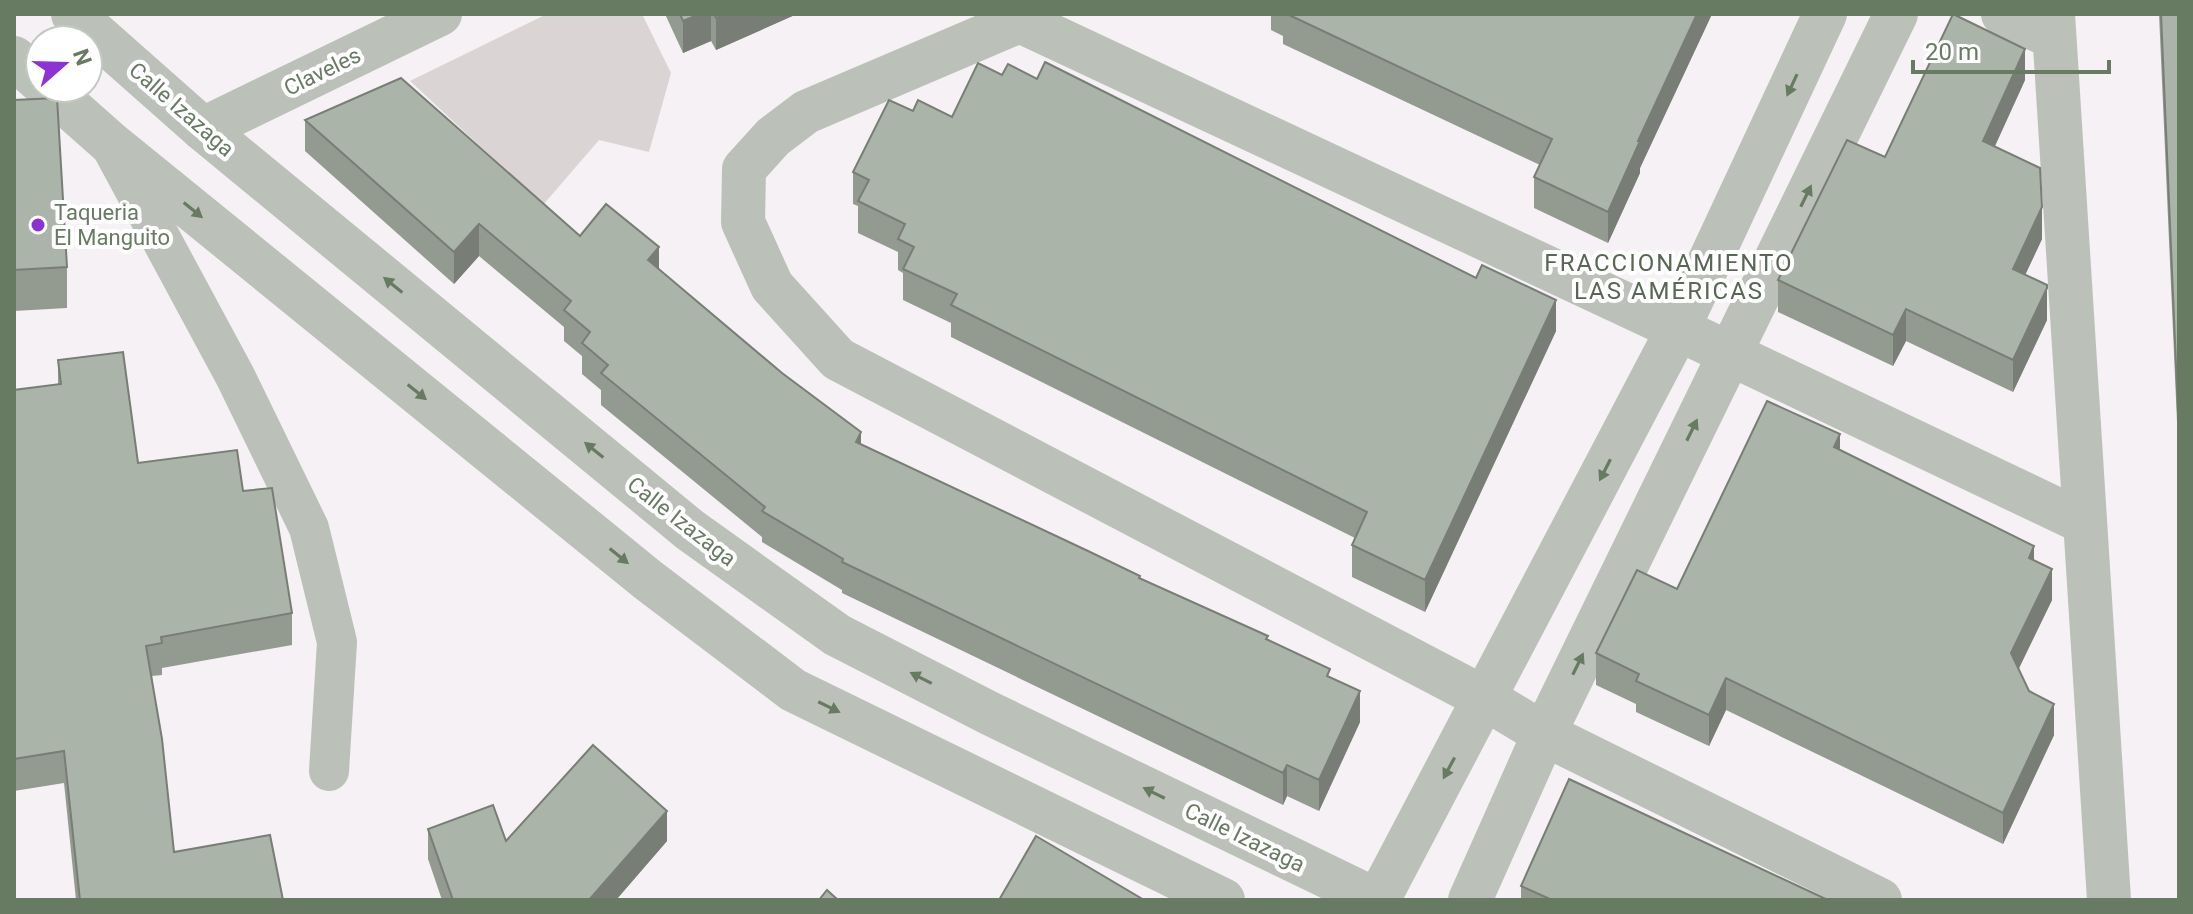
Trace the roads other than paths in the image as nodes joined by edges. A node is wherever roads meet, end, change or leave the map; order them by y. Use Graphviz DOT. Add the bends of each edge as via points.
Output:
graph roads {
  1 [pos="73,14"];
  2 [pos="440,14"];
  3 [pos="1825,14"];
  4 [pos="1896,14"];
  5 [pos="2003,14"];
  6 [pos="1028,17"];
  7 [pos="2053,26"];
  8 [pos="66,104"];
  9 [pos="203,129"];
  10 [pos="109,142"];
  11 [pos="1678,329"];
  12 [pos="1729,353"];
  13 [pos="2085,523"];
  14 [pos="1486,699"];
  15 [pos="1544,734"];
  16 [pos="329,771"];
  17 [pos="1223,900"];
  18 [pos="1377,900"];
  19 [pos="1470,900"];
  20 [pos="1880,900"];
  21 [pos="2109,900"];
  1 -- 9 [label="street, Calle Izazaga"];
  2 -- 9 [label="street, Claveles"];
  3 -- 11 [label="street, one-way"];
  12 -- 4 [label="street, one-way"];
  5 -- 7 [label="street"];
  6 -- 11 [label="street"];
  6 -- 14 [label="street" via="806,112 773,137 744,169 743,222 772,286 838,359"];
  7 -- 13 [label="street"];
  8 -- 10 [label="street"];
  18 -- 9 [label="street, Calle Izazaga, one-way" via="837,635 690,530"];
  10 -- 16 [label="lane" via="235,376 309,528 337,642"];
  10 -- 17 [label="street, one-way" via="648,580 793,690"];
  11 -- 12 [label="street"];
  11 -- 14 [label="street, one-way"];
  12 -- 13 [label="street"];
  15 -- 12 [label="street, one-way"];
  13 -- 21 [label="street"];
  14 -- 15 [label="street"];
  14 -- 18 [label="street, one-way"];
  15 -- 19 [label="street"];
  15 -- 20 [label="street"];
}
